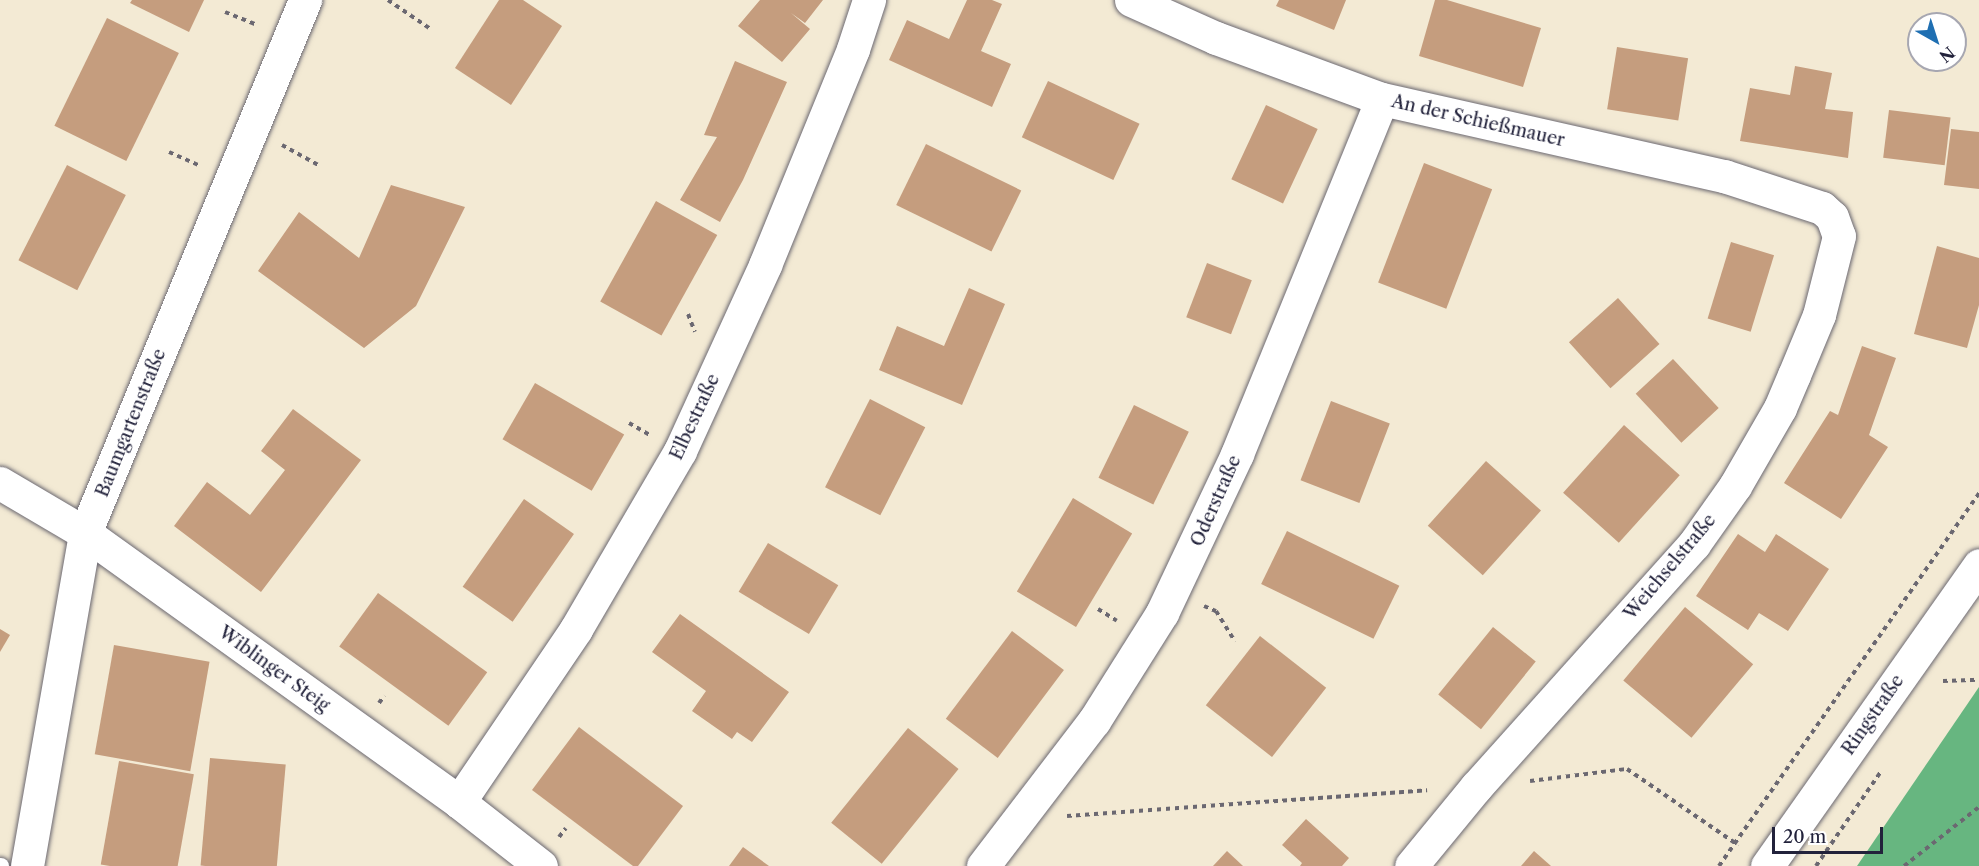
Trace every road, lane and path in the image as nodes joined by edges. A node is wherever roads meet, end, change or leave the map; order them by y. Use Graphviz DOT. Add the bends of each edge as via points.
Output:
graph roads {
  1 [pos="305,0"];
  2 [pos="388,0"];
  3 [pos="869,0"];
  4 [pos="1131,0"];
  5 [pos="429,28"];
  6 [pos="1382,99"];
  7 [pos="252,130"];
  8 [pos="320,166"];
  9 [pos="1832,217"];
  10 [pos="0,483"];
  11 [pos="1979,493"];
  12 [pos="86,533"];
  13 [pos="1979,565"];
  14 [pos="1174,591"];
  15 [pos="1235,642"];
  16 [pos="1979,680"];
  17 [pos="1943,681"];
  18 [pos="1476,787"];
  19 [pos="459,802"];
  20 [pos="1979,807"];
  21 [pos="1021,819"];
  22 [pos="1735,843"];
  23 [pos="27,866"];
  24 [pos="541,866"];
  25 [pos="982,866"];
  26 [pos="1411,866"];
  27 [pos="1719,866"];
  28 [pos="1767,866"];
  29 [pos="1904,866"];
  1 -- 7 [label="street, Baumgartenstraße"];
  2 -- 5 [label="path"];
  3 -- 19 [label="street, Elbestraße" via="769,255 680,451 576,629"];
  4 -- 6 [label="street, An der Schießmauer" via="1216,38"];
  6 -- 9 [label="street, An der Schießmauer" via="1724,176 1822,208"];
  6 -- 14 [label="street, Oderstraße" via="1237,454"];
  7 -- 8 [label="path"];
  7 -- 12 [label="street, Baumgartenstraße"];
  9 -- 18 [label="street, Weichselstraße" via="1839,236 1819,315 1780,408 1735,486 1694,544"];
  10 -- 12 [label="street, Wiblinger Steig"];
  11 -- 22 [label="path"];
  12 -- 19 [label="street, Wiblinger Steig"];
  12 -- 23 [label="street, Baumgartenstraße"];
  13 -- 28 [label="street, Ringstraße"];
  14 -- 15 [label="path" via="1215,611"];
  14 -- 21 [label="street, Oderstraße" via="1095,721"];
  16 -- 17 [label="path"];
  18 -- 21 [label="path"];
  18 -- 22 [label="path" via="1627,769"];
  18 -- 26 [label="street, Weichselstraße"];
  19 -- 24 [label="street, Wiblinger Steig"];
  20 -- 29 [label="path"];
  21 -- 25 [label="street, Oderstraße"];
  22 -- 27 [label="path"];
}
